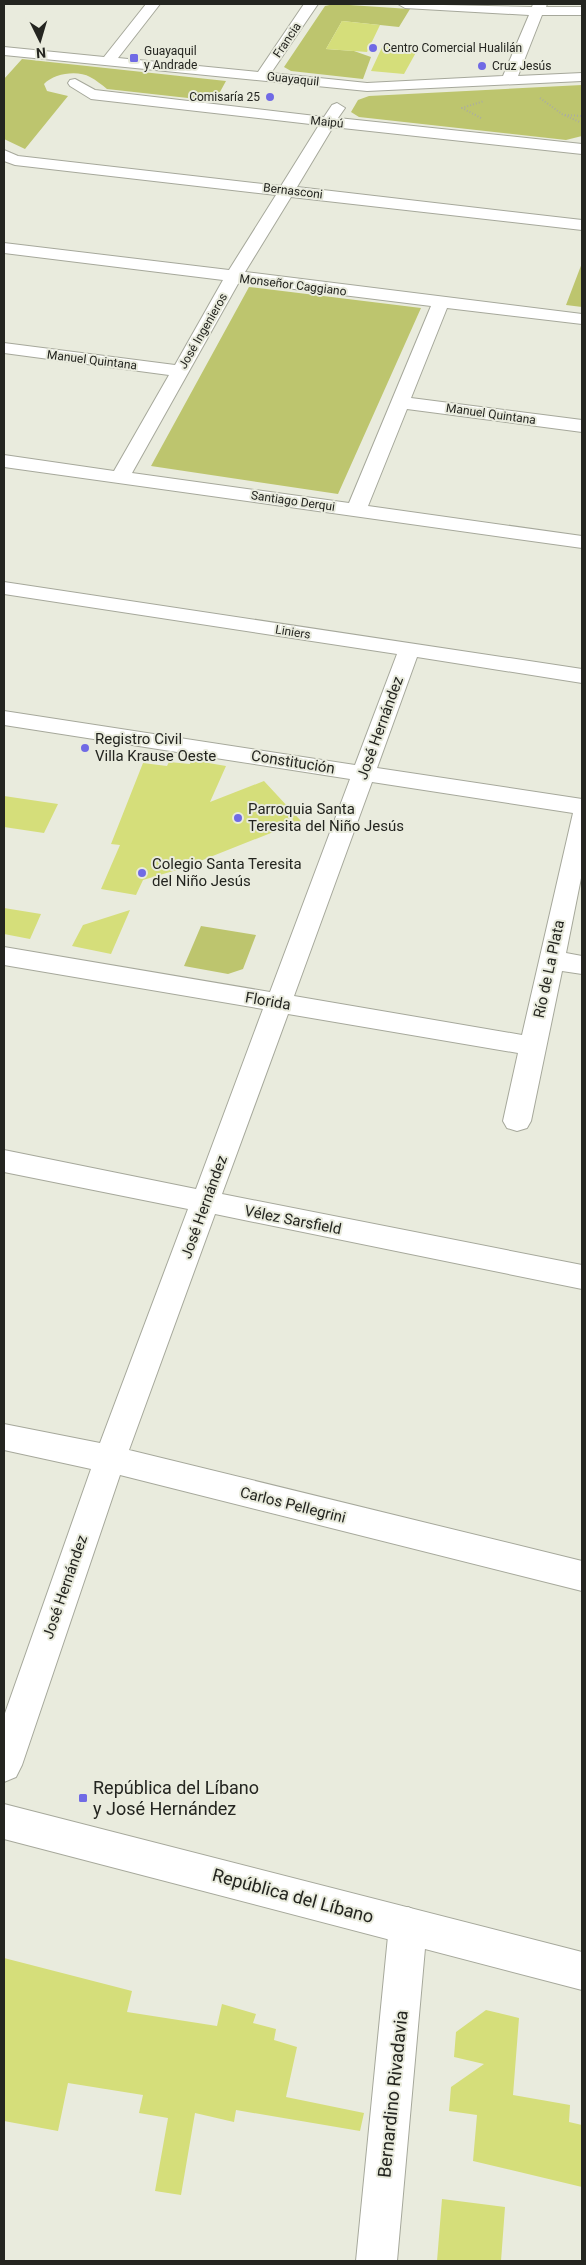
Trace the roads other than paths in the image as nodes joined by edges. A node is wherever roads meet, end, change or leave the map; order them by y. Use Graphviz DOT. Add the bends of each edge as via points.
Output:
graph roads {
  1 [pos="153,4"];
  2 [pos="311,4"];
  3 [pos="405,4"];
  4 [pos="538,7"];
  5 [pos="582,11"];
  6 [pos="4,51"];
  7 [pos="108,61"];
  8 [pos="262,76"];
  9 [pos="582,77"];
  10 [pos="509,80"];
  11 [pos="75,83"];
  12 [pos="352,85"];
  13 [pos="328,122"];
  14 [pos="582,149"];
  15 [pos="4,155"];
  16 [pos="286,190"];
  17 [pos="582,225"];
  18 [pos="4,248"];
  19 [pos="233,278"];
  20 [pos="440,302"];
  21 [pos="582,319"];
  22 [pos="4,348"];
  23 [pos="180,371"];
  24 [pos="400,402"];
  25 [pos="582,426"];
  26 [pos="4,461"];
  27 [pos="120,477"];
  28 [pos="356,510"];
  29 [pos="582,542"];
  30 [pos="4,588"];
  31 [pos="409,650"];
  32 [pos="582,676"];
  33 [pos="4,718"];
  34 [pos="364,773"];
  35 [pos="582,808"];
  36 [pos="582,817"];
  37 [pos="4,956"];
  38 [pos="552,960"];
  39 [pos="582,965"];
  40 [pos="279,1003"];
  41 [pos="533,1046"];
  42 [pos="517,1121"];
  43 [pos="4,1161"];
  44 [pos="206,1203"];
  45 [pos="582,1277"];
  46 [pos="4,1436"];
  47 [pos="110,1459"];
  48 [pos="582,1576"];
  49 [pos="4,1765"];
  50 [pos="4,1821"];
  51 [pos="408,1926"];
  52 [pos="582,1971"];
  53 [pos="376,2261"];
  1 -- 7 [label="street"];
  2 -- 8 [label="street, Francia"];
  3 -- 4 [label="street"];
  4 -- 5 [label="street"];
  4 -- 10 [label="street"];
  6 -- 7 [label="street, Guayaquil"];
  7 -- 8 [label="street, Guayaquil"];
  8 -- 12 [label="street, Guayaquil"];
  9 -- 10 [label="street, Guayaquil"];
  10 -- 12 [label="street, Guayaquil" via="368,87"];
  11 -- 13 [label="street, Maipú" via="91,94"];
  12 -- 13 [label="street, José Ingenieros"];
  13 -- 14 [label="street, Maipú"];
  13 -- 16 [label="street, José Ingenieros"];
  15 -- 16 [label="street, Bernasconi" via="15,160"];
  16 -- 17 [label="street, Bernasconi"];
  16 -- 19 [label="street, José Ingenieros"];
  18 -- 19 [label="street, Monseñor Caggiano"];
  19 -- 20 [label="street, Monseñor Caggiano"];
  19 -- 23 [label="street, José Ingenieros"];
  20 -- 21 [label="street, Monseñor Caggiano"];
  20 -- 24 [label="street"];
  22 -- 23 [label="street, Manuel Quintana"];
  23 -- 27 [label="street, José Ingenieros"];
  24 -- 25 [label="street, Manuel Quintana"];
  24 -- 28 [label="street"];
  26 -- 27 [label="street, Santiago Derqui"];
  27 -- 28 [label="street, Santiago Derqui"];
  28 -- 29 [label="street, Santiago Derqui"];
  30 -- 31 [label="street, Liniers"];
  31 -- 32 [label="street, Liniers"];
  31 -- 34 [label="street, José Hernández"];
  33 -- 34 [label="street, Constitución"];
  34 -- 35 [label="street, Constitución"];
  34 -- 40 [label="street, José Hernández"];
  36 -- 38 [label="street, Río de La Plata"];
  37 -- 40 [label="street, Florida"];
  38 -- 39 [label="street"];
  38 -- 41 [label="street, Río de La Plata"];
  40 -- 41 [label="street, Florida"];
  40 -- 44 [label="street, José Hernández"];
  41 -- 42 [label="street, Río de La Plata"];
  43 -- 44 [label="street, Vélez Sarsfield"];
  44 -- 45 [label="street, Vélez Sarsfield"];
  44 -- 47 [label="street, José Hernández"];
  46 -- 47 [label="street, Carlos Pellegrini"];
  47 -- 48 [label="street, Carlos Pellegrini"];
  47 -- 49 [label="street, José Hernández"];
  50 -- 51 [label="street, República del Líbano"];
  51 -- 52 [label="street, República del Líbano"];
  51 -- 53 [label="street, Bernardino Rivadavia"];
}
